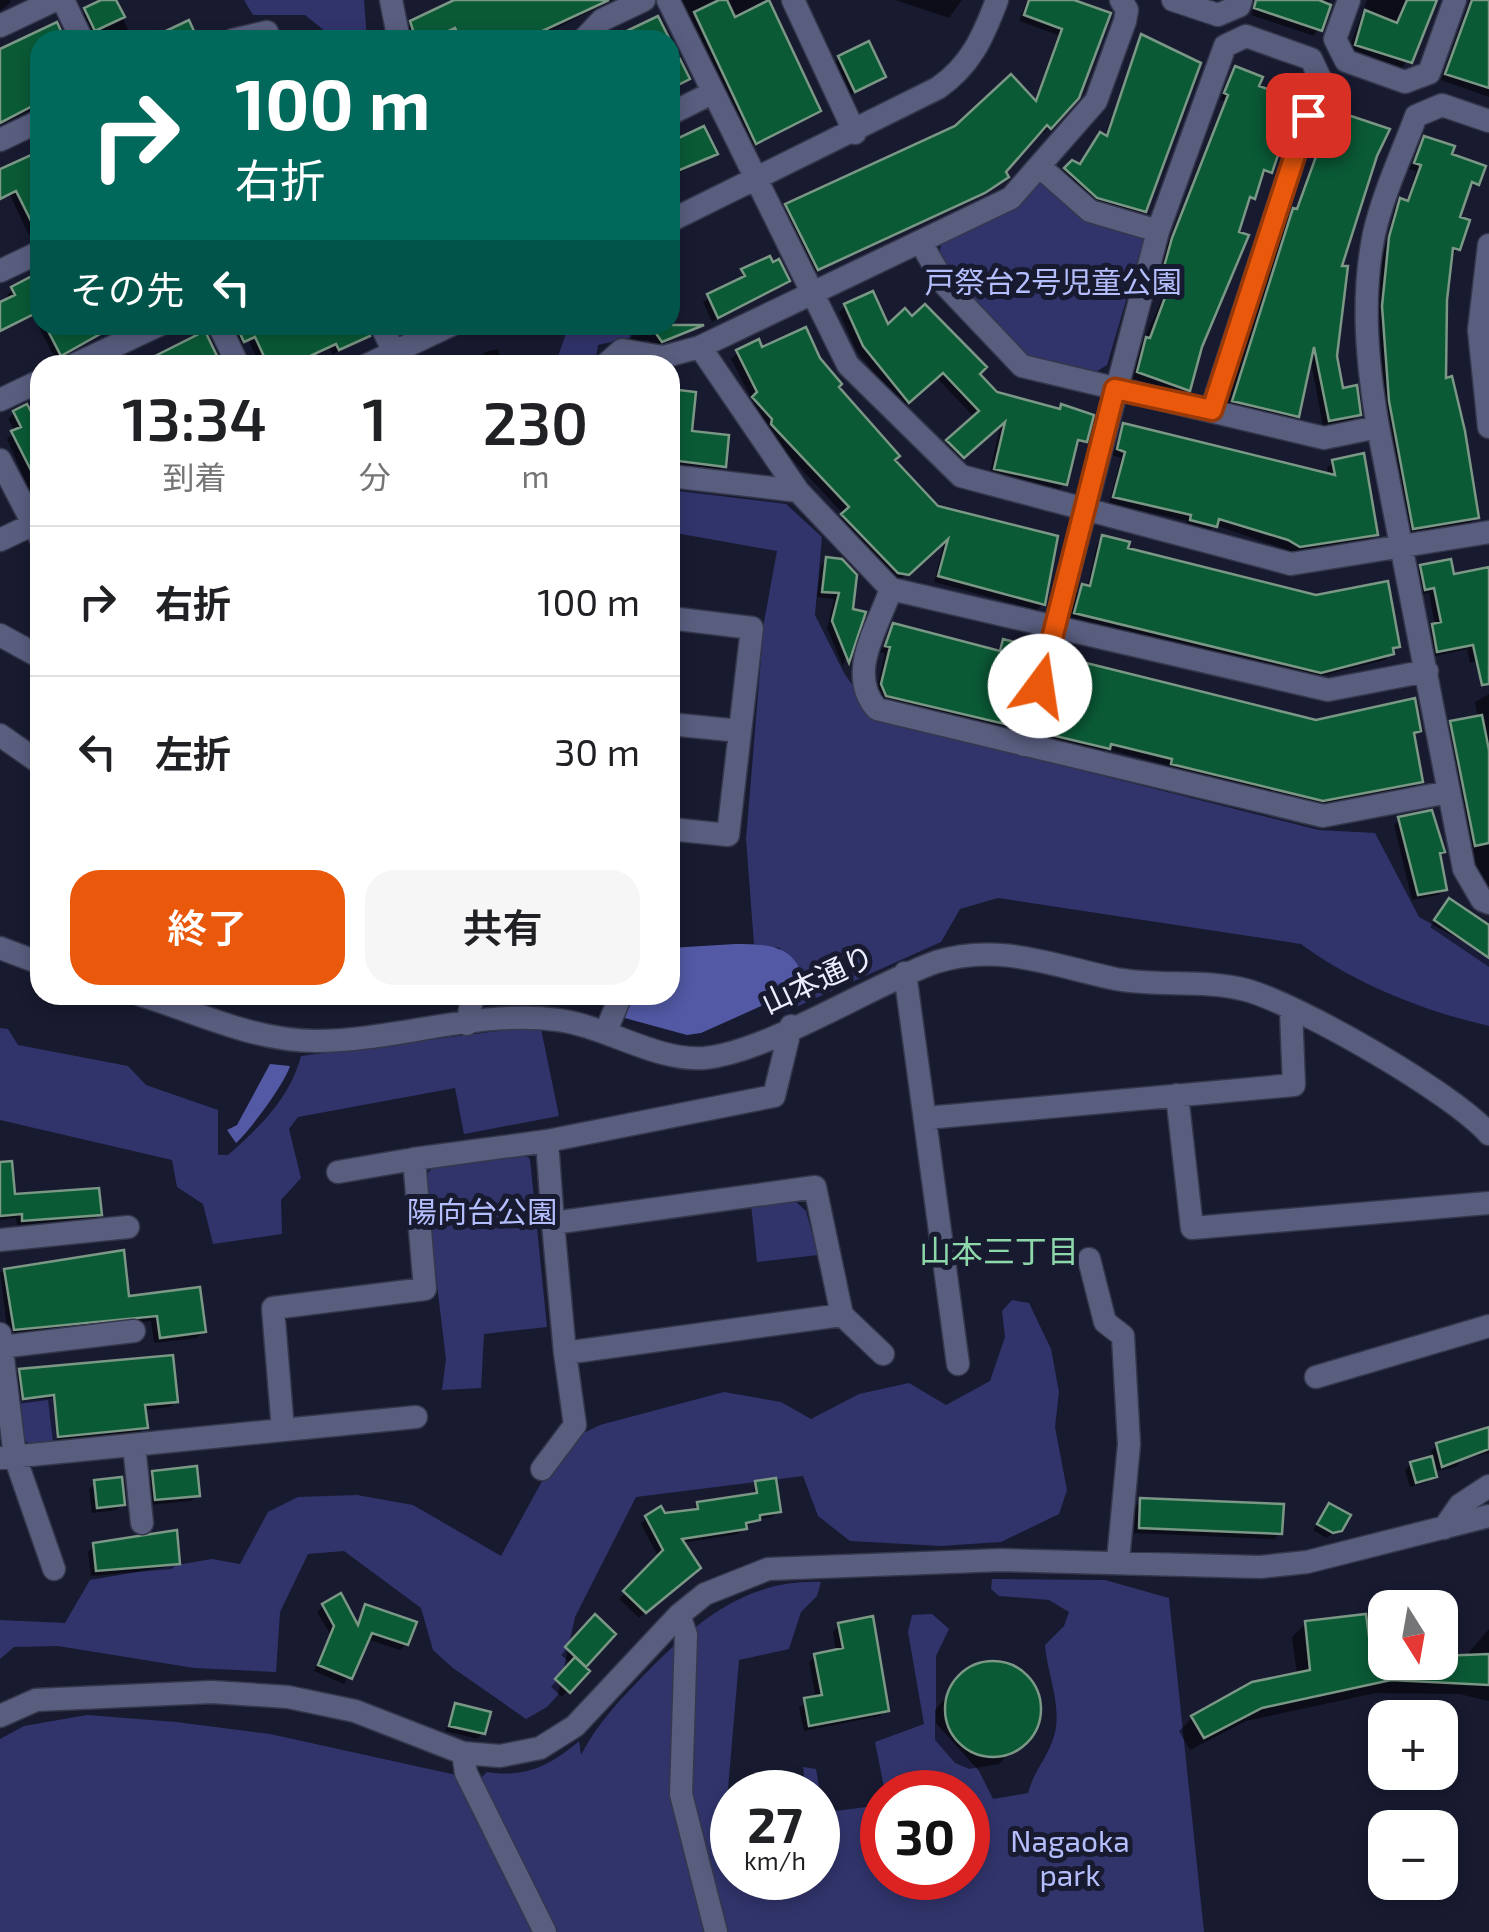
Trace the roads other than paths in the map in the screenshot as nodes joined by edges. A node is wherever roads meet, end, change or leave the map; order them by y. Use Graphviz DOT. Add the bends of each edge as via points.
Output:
graph roads {
  1 [pos="54,0"];
  2 [pos="62,0"];
  3 [pos="644,0"];
  4 [pos="668,0"];
  5 [pos="997,0"];
  6 [pos="1121,0"];
  7 [pos="1173,0"];
  8 [pos="1349,0"];
  9 [pos="1455,0"];
  10 [pos="394,1"];
  11 [pos="799,2"];
  12 [pos="1234,6"];
  13 [pos="0,26"];
  14 [pos="77,30"];
  15 [pos="398,30"];
  16 [pos="592,30"];
  17 [pos="1237,40"];
  18 [pos="1342,52"];
  19 [pos="1316,68"];
  20 [pos="1416,78"];
  21 [pos="712,93"];
  22 [pos="680,109"];
  23 [pos="1429,110"];
  24 [pos="1489,121"];
  25 [pos="30,125"];
  26 [pos="855,133"];
  27 [pos="0,140"];
  28 [pos="1039,166"];
  29 [pos="755,180"];
  30 [pos="680,216"];
  31 [pos="1158,231"];
  32 [pos="921,244"];
  33 [pos="1489,245"];
  34 [pos="30,257"];
  35 [pos="0,271"];
  36 [pos="810,294"];
  37 [pos="138,335"];
  38 [pos="434,335"];
  39 [pos="700,347"];
  40 [pos="95,355"];
  41 [pos="399,355"];
  42 [pos="616,355"];
  43 [pos="655,355"];
  44 [pos="666,355"];
  45 [pos="30,386"];
  46 [pos="1115,389"];
  47 [pos="0,400"];
  48 [pos="1212,410"];
  49 [pos="1378,427"];
  50 [pos="1489,427"];
  51 [pos="0,460"];
  52 [pos="680,477"];
  53 [pos="798,491"];
  54 [pos="1085,508"];
  55 [pos="30,515"];
  56 [pos="30,530"];
  57 [pos="1489,532"];
  58 [pos="0,540"];
  59 [pos="1403,549"];
  60 [pos="891,589"];
  61 [pos="680,619"];
  62 [pos="1055,627"];
  63 [pos="0,635"];
  64 [pos="30,652"];
  65 [pos="1427,671"];
  66 [pos="680,725"];
  67 [pos="740,731"];
  68 [pos="0,734"];
  69 [pos="1024,745"];
  70 [pos="30,756"];
  71 [pos="1449,792"];
  72 [pos="680,831"];
  73 [pos="1489,903"];
  74 [pos="0,948"];
  75 [pos="30,959"];
  76 [pos="905,973"];
  77 [pos="176,1005"];
  78 [pos="471,1005"];
  79 [pos="617,1005"];
  80 [pos="1291,1010"];
  81 [pos="467,1024"];
  82 [pos="792,1026"];
  83 [pos="606,1032"];
  84 [pos="1177,1095"];
  85 [pos="926,1118"];
  86 [pos="1489,1134"];
  87 [pos="547,1141"];
  88 [pos="414,1159"];
  89 [pos="338,1172"];
  90 [pos="1489,1202"];
  91 [pos="553,1223"];
  92 [pos="128,1227"];
  93 [pos="0,1240"];
  94 [pos="1089,1258"];
  95 [pos="842,1315"];
  96 [pos="1489,1326"];
  97 [pos="134,1331"];
  98 [pos="0,1342"];
  99 [pos="566,1353"];
  100 [pos="884,1354"];
  101 [pos="958,1364"];
  102 [pos="1316,1376"];
  103 [pos="416,1417"];
  104 [pos="284,1430"];
  105 [pos="134,1445"];
  106 [pos="8,1457"];
  107 [pos="542,1469"];
  108 [pos="1489,1486"];
  109 [pos="1489,1516"];
  110 [pos="142,1524"];
  111 [pos="1444,1528"];
  112 [pos="1118,1561"];
  113 [pos="54,1569"];
  114 [pos="679,1615"];
  115 [pos="0,1716"];
  116 [pos="462,1753"];
  117 [pos="545,1932"];
  118 [pos="716,1932"];
  1 -- 13 [label="street"];
  2 -- 14 [label="street"];
  3 -- 16 [label="street"];
  4 -- 21 [label="street"];
  5 -- 26 [label="street" via="978,48 956,76"];
  6 -- 28 [label="street" via="1125,21 1096,101"];
  7 -- 12 [label="street" via="1218,15"];
  8 -- 18 [label="street" via="1335,39"];
  9 -- 20 [label="street" via="1430,73"];
  10 -- 15 [label="street"];
  11 -- 26 [label="street"];
  12 -- 17 [label="street"];
  17 -- 19 [label="street" via="1246,36 1311,59"];
  17 -- 31 [label="street" via="1224,46"];
  18 -- 19 [label="street"];
  18 -- 20 [label="street" via="1346,62 1405,82"];
  19 -- 48 [label="street" via="1320,78"];
  20 -- 23 [label="street"];
  21 -- 22 [label="street"];
  21 -- 29 [label="street"];
  23 -- 24 [label="street" via="1442,105"];
  23 -- 49 [label="street" via="1416,116 1374,232 1366,298"];
  25 -- 27 [label="street"];
  26 -- 29 [label="street"];
  28 -- 31 [label="street" via="1090,212"];
  28 -- 32 [label="street" via="1011,198"];
  29 -- 30 [label="street"];
  29 -- 36 [label="street"];
  31 -- 46 [label="street"];
  32 -- 36 [label="street"];
  32 -- 46 [label="street" via="946,286 1022,366"];
  33 -- 50 [label="street" via="1479,330"];
  34 -- 35 [label="street"];
  36 -- 39 [label="street"];
  36 -- 54 [label="street" via="848,365 960,476"];
  37 -- 40 [label="street"];
  38 -- 41 [label="street"];
  39 -- 44 [label="street"];
  39 -- 53 [label="street"];
  42 -- 43 [label="street"];
  45 -- 47 [label="street"];
  46 -- 48 [label="street"];
  46 -- 54 [label="street"];
  48 -- 49 [label="street" via="1324,438"];
  49 -- 59 [label="street"];
  51 -- 55 [label="street"];
  52 -- 53 [label="street"];
  53 -- 60 [label="street"];
  54 -- 59 [label="street" via="1291,564"];
  54 -- 62 [label="street"];
  56 -- 58 [label="street"];
  57 -- 59 [label="street"];
  59 -- 65 [label="street"];
  60 -- 62 [label="street"];
  60 -- 69 [label="street" via="860,676 864,693 878,709"];
  61 -- 67 [label="street" via="752,628"];
  62 -- 65 [label="street" via="1328,690"];
  62 -- 69 [label="street"];
  63 -- 64 [label="street"];
  65 -- 71 [label="street"];
  66 -- 67 [label="street"];
  67 -- 72 [label="street" via="728,835"];
  68 -- 70 [label="street"];
  69 -- 71 [label="street" via="1322,816"];
  71 -- 73 [label="street" via="1464,868"];
  74 -- 75 [label="street"];
  76 -- 80 [label="street, 山本通り" via="961,954 1012,954 1118,979 1248,991"];
  76 -- 82 [label="street, 山本通り"];
  76 -- 85 [label="street"];
  77 -- 81 [label="street, 山本通り" via="294,1040"];
  78 -- 81 [label="street"];
  79 -- 83 [label="street"];
  80 -- 84 [label="street" via="1294,1085"];
  80 -- 86 [label="street, 山本通り" via="1460,1106"];
  81 -- 83 [label="street, 山本通り" via="547,1019"];
  82 -- 83 [label="street, 山本通り" via="702,1058"];
  82 -- 87 [label="street" via="774,1096"];
  84 -- 85 [label="street"];
  84 -- 90 [label="street" via="1192,1228"];
  85 -- 101 [label="street"];
  87 -- 88 [label="street"];
  87 -- 91 [label="street"];
  88 -- 89 [label="street"];
  88 -- 104 [label="street" via="425,1290 274,1308"];
  91 -- 95 [label="street" via="814,1186"];
  91 -- 99 [label="street"];
  92 -- 93 [label="street"];
  94 -- 112 [label="street" via="1105,1322 1123,1336 1129,1444"];
  95 -- 99 [label="street"];
  95 -- 100 [label="street"];
  96 -- 102 [label="street"];
  97 -- 98 [label="street"];
  98 -- 106 [label="street"];
  99 -- 107 [label="street" via="574,1425"];
  103 -- 104 [label="street"];
  104 -- 105 [label="street"];
  105 -- 106 [label="street"];
  105 -- 110 [label="street"];
  106 -- 113 [label="street"];
  108 -- 111 [label="street" via="1460,1505"];
  109 -- 111 [label="street"];
  111 -- 112 [label="street" via="1260,1567"];
  112 -- 114 [label="street" via="768,1569 720,1587"];
  114 -- 116 [label="street" via="575,1726 540,1748 500,1756"];
  114 -- 118 [label="street" via="686,1635 681,1794"];
  115 -- 116 [label="street" via="36,1700 212,1692 288,1697 355,1711"];
  116 -- 117 [label="street"];
}
